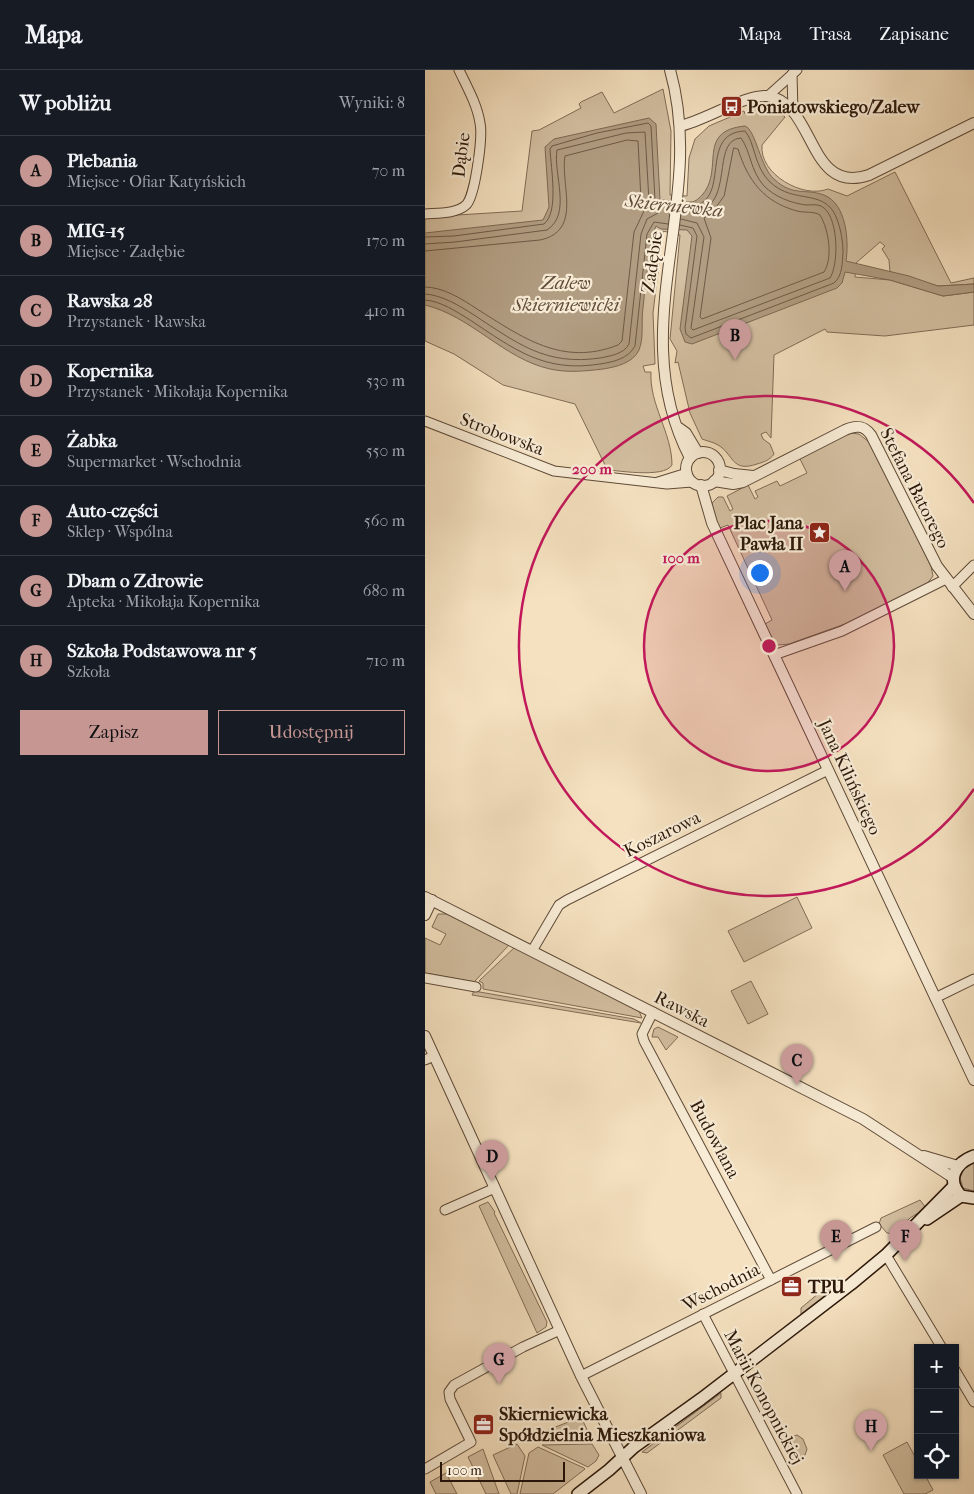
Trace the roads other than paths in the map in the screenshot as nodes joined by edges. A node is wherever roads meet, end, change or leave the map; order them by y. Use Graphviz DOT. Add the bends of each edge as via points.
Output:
graph roads {
  1 [pos="459,70"];
  2 [pos="670,70"];
  3 [pos="795,72"];
  4 [pos="768,96"];
  5 [pos="793,112"];
  6 [pos="974,123"];
  7 [pos="680,126"];
  8 [pos="425,214"];
  9 [pos="425,421"];
  10 [pos="694,455"];
  11 [pos="719,470"];
  12 [pos="753,476"];
  13 [pos="693,480"];
  14 [pos="714,481"];
  15 [pos="974,565"];
  16 [pos="949,583"];
  17 [pos="974,614"];
  18 [pos="774,655"];
  19 [pos="828,770"];
  20 [pos="429,898"];
  21 [pos="425,915"];
  22 [pos="532,951"];
  23 [pos="425,978"];
  24 [pos="974,979"];
  25 [pos="476,987"];
  26 [pos="935,998"];
  27 [pos="653,1012"];
  28 [pos="425,1036"];
  29 [pos="430,1058"];
  30 [pos="974,1080"];
  31 [pos="921,1156"];
  32 [pos="974,1156"];
  33 [pos="958,1166"];
  34 [pos="956,1186"];
  35 [pos="495,1188"];
  36 [pos="974,1198"];
  37 [pos="445,1210"];
  38 [pos="876,1227"];
  39 [pos="886,1255"];
  40 [pos="771,1280"];
  41 [pos="703,1314"];
  42 [pos="560,1330"];
  43 [pos="940,1344"];
  44 [pos="733,1374"];
  45 [pos="581,1376"];
  46 [pos="959,1377"];
  47 [pos="974,1402"];
  48 [pos="623,1457"];
  49 [pos="425,1469"];
  50 [pos="578,1494"];
  51 [pos="641,1494"];
  52 [pos="797,1494"];
  1 -- 8 [label="street, Dąbie" via="480,122 472,194 461,208"];
  2 -- 7 [label="street, Zadębie"];
  3 -- 4 [label="street"];
  3 -- 5 [label="street"];
  4 -- 5 [label="street" via="780,100"];
  4 -- 7 [label="street" via="756,97"];
  5 -- 6 [label="street" via="827,167 851,178 869,175"];
  7 -- 10 [label="street, Zadębie" via="678,196 665,283 662,339 670,403"];
  9 -- 13 [label="street, Strobowska" via="554,471 667,484"];
  10 -- 11 [label="street" via="711,454 718,462"];
  10 -- 13 [label="street" via="686,466"];
  11 -- 12 [label="street"];
  11 -- 14 [label="street"];
  12 -- 14 [label="street, Stefana Batorego" via="737,484"];
  12 -- 16 [label="street, Stefana Batorego" via="851,427 865,428 932,558"];
  13 -- 14 [label="street"];
  13 -- 18 [label="street, Jana Kilińskiego"];
  15 -- 16 [label="street"];
  16 -- 17 [label="street, Stefana Batorego"];
  16 -- 18 [label="street" via="843,631"];
  18 -- 19 [label="street, Jana Kilińskiego"];
  19 -- 22 [label="street, Koszarowa" via="567,900 559,905"];
  19 -- 26 [label="street, Jana Kilińskiego"];
  20 -- 21 [label="street"];
  20 -- 22 [label="street, Rawska"];
  22 -- 27 [label="street, Rawska"];
  23 -- 25 [label="street"];
  24 -- 26 [label="street"];
  26 -- 30 [label="street, Jana Kilińskiego"];
  27 -- 31 [label="street, Rawska" via="863,1119"];
  27 -- 40 [label="street, Budowlana" via="642,1034 644,1041"];
  28 -- 29 [label="street"];
  29 -- 35 [label="street"];
  31 -- 33 [label="street, Rawska"];
  31 -- 34 [label="street, Rawska"];
  32 -- 33 [label="main road"];
  33 -- 34 [label="main road"];
  34 -- 36 [label="main road"];
  34 -- 39 [label="main road"];
  35 -- 37 [label="street"];
  35 -- 42 [label="street"];
  38 -- 40 [label="street, Wschodnia"];
  39 -- 43 [label="street"];
  39 -- 44 [label="main road"];
  40 -- 41 [label="street, Wschodnia"];
  41 -- 44 [label="street, Marii Konopnickiej"];
  41 -- 45 [label="street, Wschodnia"];
  42 -- 45 [label="street"];
  42 -- 49 [label="street" via="454,1385 449,1392 450,1399 471,1442"];
  44 -- 48 [label="main road"];
  44 -- 52 [label="street, Marii Konopnickiej"];
  45 -- 48 [label="street"];
  46 -- 47 [label="street"];
  48 -- 50 [label="main road"];
  48 -- 51 [label="street"];
}
